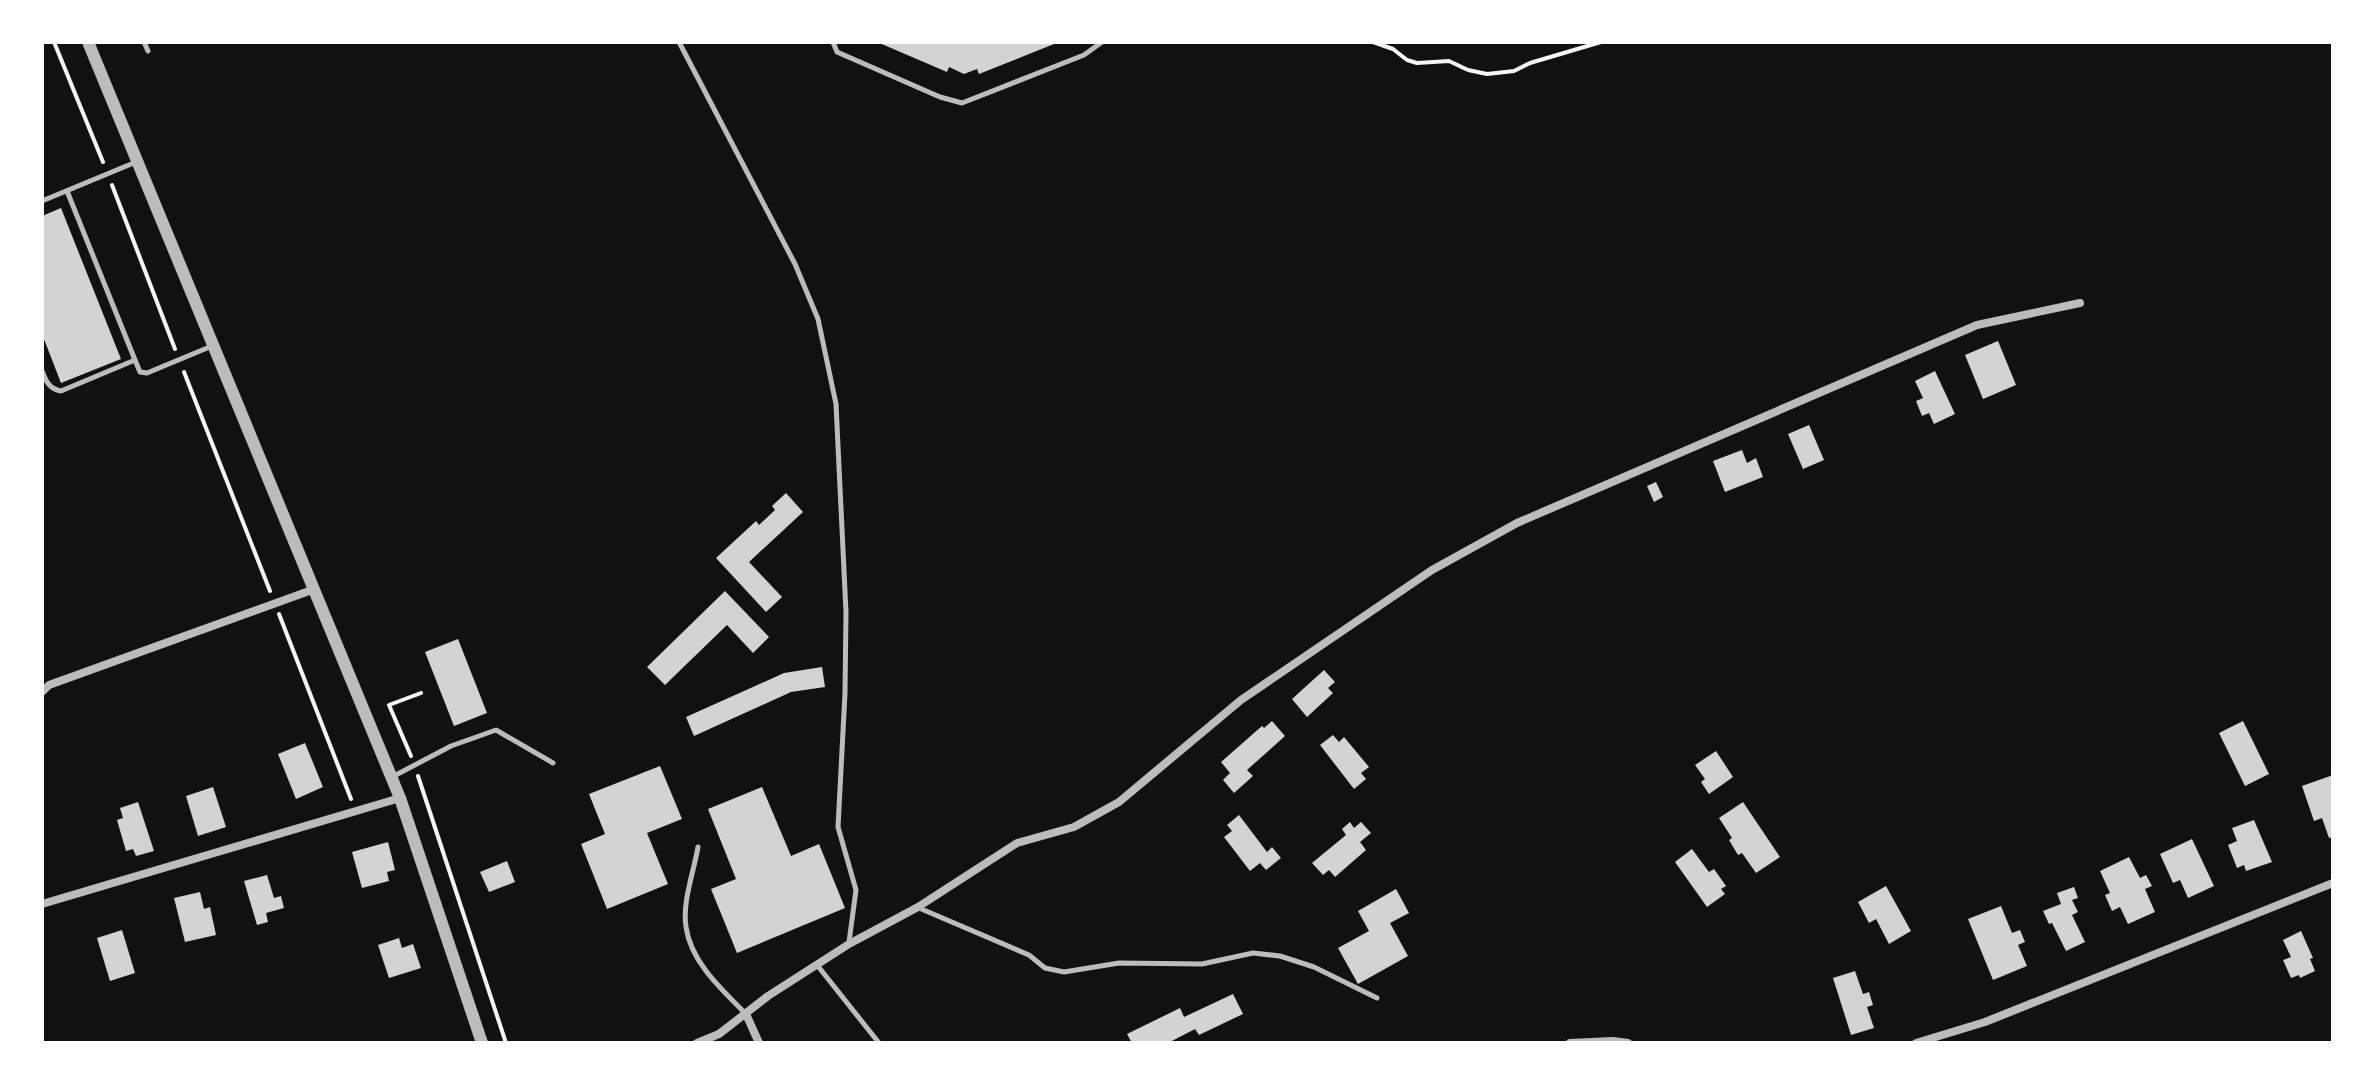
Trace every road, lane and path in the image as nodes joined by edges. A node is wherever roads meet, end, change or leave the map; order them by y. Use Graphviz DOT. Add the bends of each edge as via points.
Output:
graph roads {
  1 [pos="54,42"];
  2 [pos="88,42"];
  3 [pos="144,42"];
  4 [pos="679,42"];
  5 [pos="833,42"];
  6 [pos="1102,42"];
  7 [pos="1373,42"];
  8 [pos="1601,42"];
  9 [pos="148,51"];
  10 [pos="137,161"];
  11 [pos="108,174"];
  12 [pos="67,191"];
  13 [pos="42,201"];
  14 [pos="2080,303"];
  15 [pos="212,346"];
  16 [pos="179,359"];
  17 [pos="135,360"];
  18 [pos="42,371"];
  19 [pos="312,590"];
  20 [pos="274,603"];
  21 [pos="42,692"];
  22 [pos="421,693"];
  23 [pos="553,763"];
  24 [pos="414,765"];
  25 [pos="391,778"];
  26 [pos="400,798"];
  27 [pos="356,811"];
  28 [pos="698,847"];
  29 [pos="2333,883"];
  30 [pos="42,904"];
  31 [pos="918,907"];
  32 [pos="849,944"];
  33 [pos="817,964"];
  34 [pos="1377,998"];
  35 [pos="746,1014"];
  36 [pos="482,1043"];
  37 [pos="506,1043"];
  38 [pos="697,1043"];
  39 [pos="759,1043"];
  40 [pos="879,1043"];
  41 [pos="1570,1043"];
  42 [pos="1628,1043"];
  43 [pos="1916,1043"];
  1 -- 11 [label="path"];
  2 -- 10 [label="street"];
  3 -- 9 [label="lane"];
  4 -- 32 [label="lane" via="795,264 818,319 833,381 846,612 838,827 856,890"];
  5 -- 6 [label="lane" via="837,52 962,103 1084,55"];
  7 -- 8 [label="path" via="1417,63 1449,61 1487,74 1514,71"];
  10 -- 11 [label="lane"];
  10 -- 15 [label="street"];
  11 -- 12 [label="lane"];
  11 -- 16 [label="path"];
  12 -- 13 [label="lane"];
  12 -- 17 [label="lane"];
  14 -- 31 [label="street" via="1977,325 1517,523 1432,570 1241,700 1119,802 1074,827 1017,843"];
  15 -- 16 [label="lane"];
  15 -- 19 [label="street"];
  16 -- 17 [label="lane" via="143,373"];
  16 -- 20 [label="path"];
  17 -- 18 [label="lane" via="61,391 47,383"];
  19 -- 20 [label="street"];
  19 -- 25 [label="street"];
  20 -- 21 [label="street" via="49,685"];
  20 -- 27 [label="path"];
  22 -- 24 [label="path" via="389,705"];
  23 -- 24 [label="lane" via="496,730"];
  24 -- 25 [label="lane"];
  24 -- 37 [label="path"];
  25 -- 26 [label="street"];
  26 -- 27 [label="street"];
  26 -- 36 [label="street"];
  27 -- 30 [label="street"];
  28 -- 35 [label="lane" via="686,928 709,977"];
  29 -- 43 [label="street" via="1985,1022"];
  31 -- 32 [label="street"];
  31 -- 34 [label="lane" via="1029,955 1045,968 1064,972 1119,963 1202,964 1253,953 1314,967"];
  32 -- 33 [label="street"];
  33 -- 35 [label="street"];
  33 -- 40 [label="lane"];
  35 -- 38 [label="street"];
  35 -- 39 [label="street"];
  41 -- 42 [label="street"];
}
